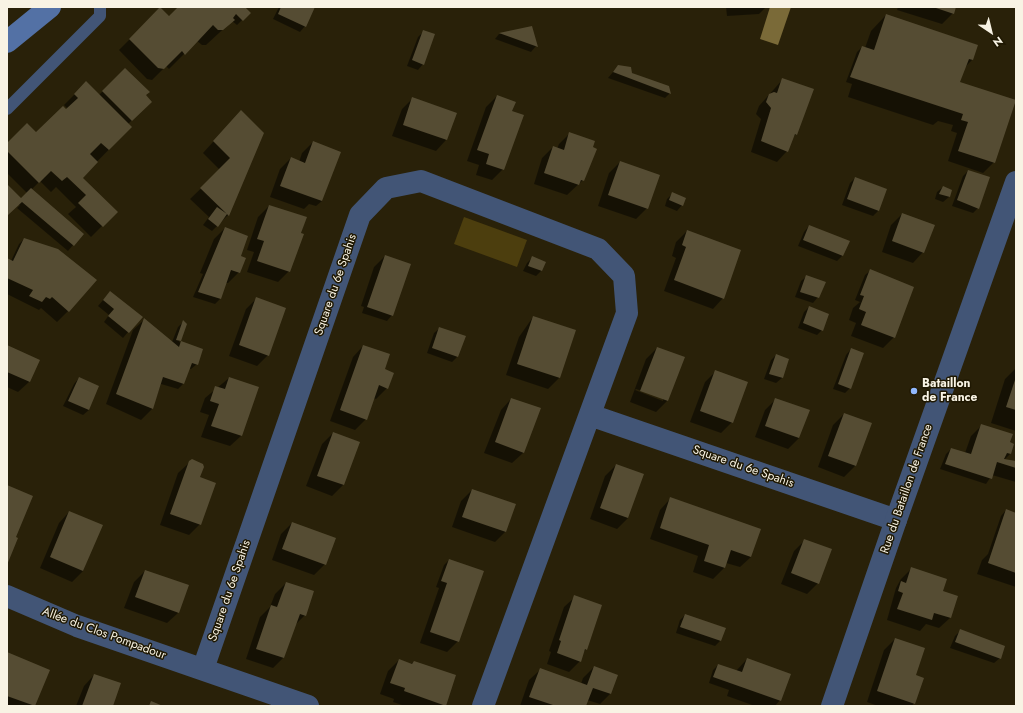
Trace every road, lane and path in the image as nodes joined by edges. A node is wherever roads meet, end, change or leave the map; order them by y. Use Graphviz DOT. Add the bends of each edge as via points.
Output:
graph roads {
  1 [pos="50,7"];
  2 [pos="100,7"];
  3 [pos="7,42"];
  4 [pos="7,109"];
  5 [pos="1016,182"];
  6 [pos="590,415"];
  7 [pos="896,520"];
  8 [pos="7,596"];
  9 [pos="203,670"];
  10 [pos="308,706"];
  11 [pos="483,706"];
  12 [pos="832,706"];
  1 -- 3 [label="main road"];
  2 -- 4 [label="lane" via="100,16"];
  5 -- 7 [label="street, Rue du Bataillon de France"];
  6 -- 7 [label="street, Square du 6e Spahis"];
  6 -- 9 [label="street, Square du 6e Spahis" via="627,313 624,276 598,248 421,181 386,188 360,215"];
  6 -- 11 [label="street, Square du 6e Spahis"];
  7 -- 12 [label="street, Rue du Bataillon de France"];
  8 -- 9 [label="street, Allée du Clos Pompadour" via="76,626"];
  9 -- 10 [label="street"];
}
